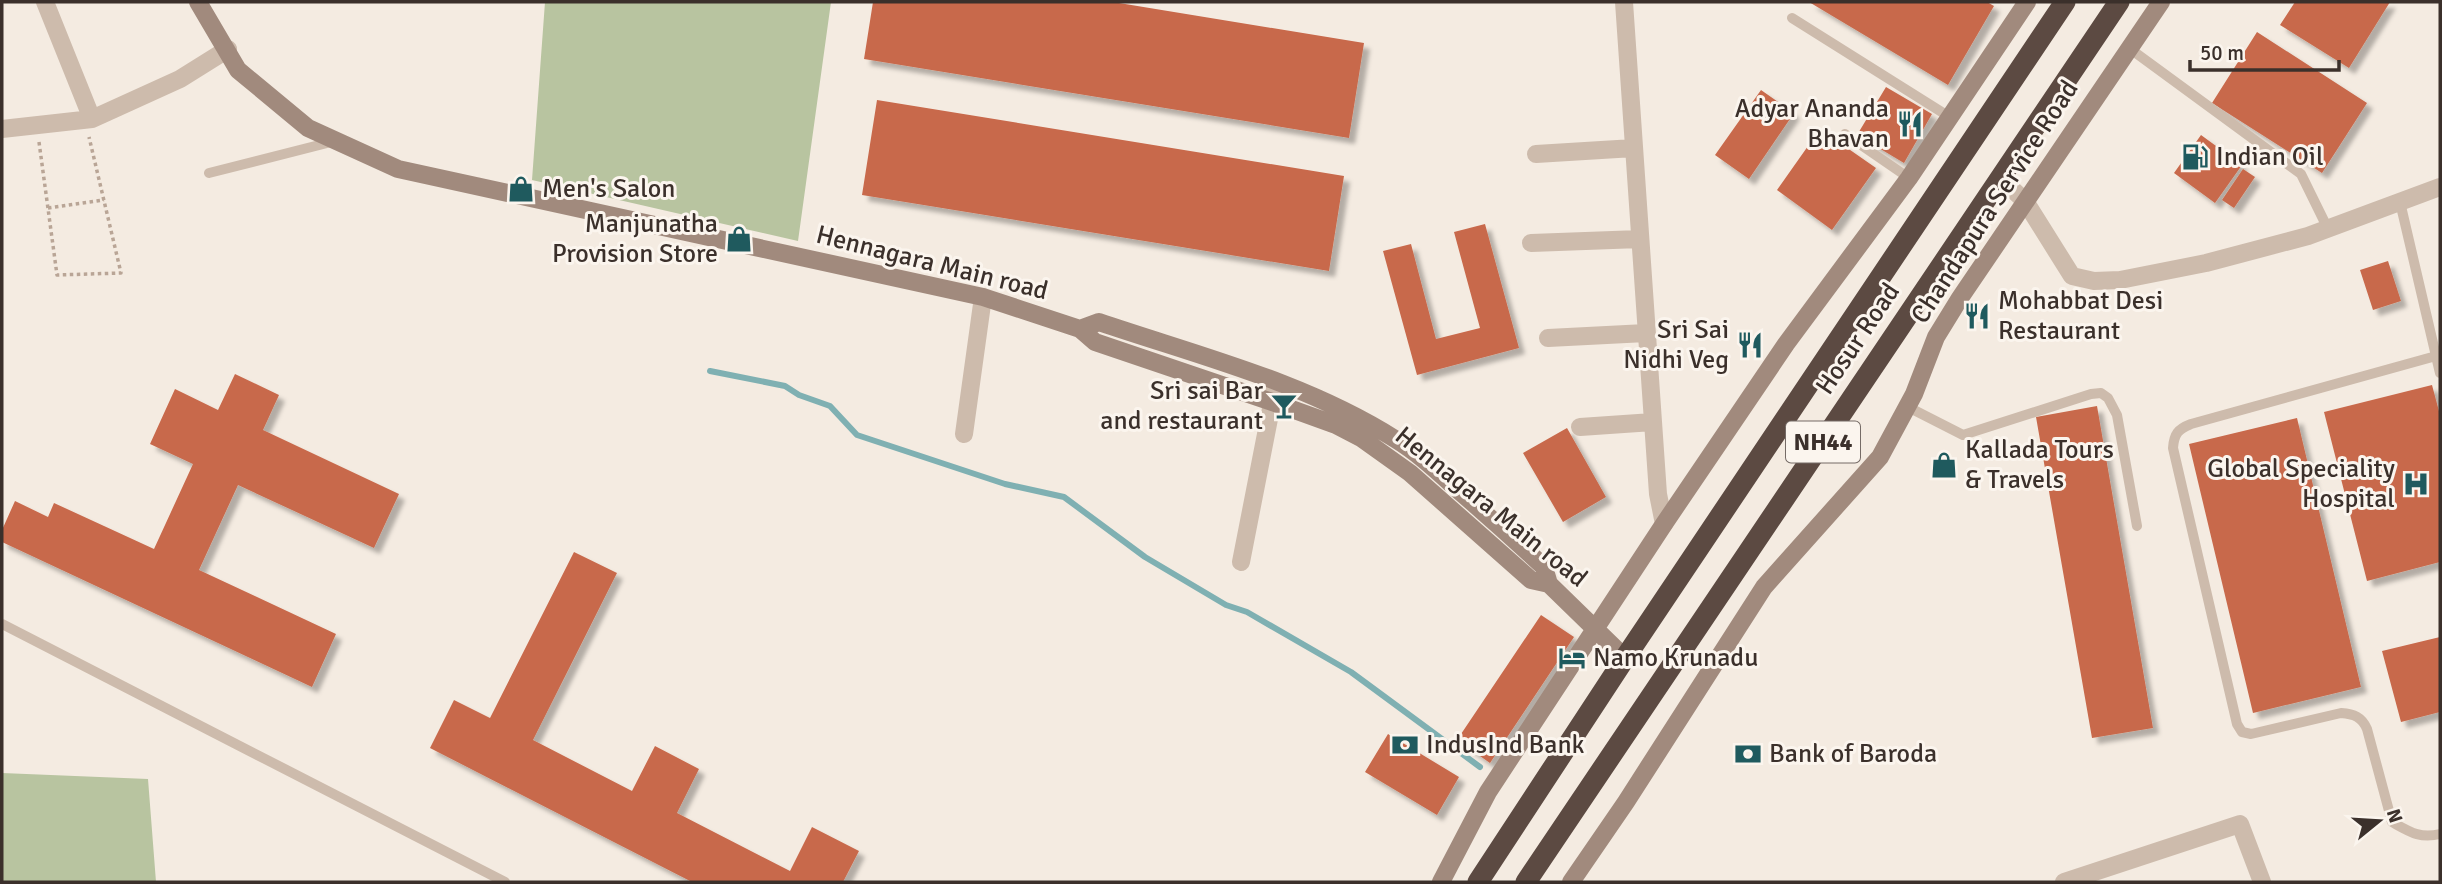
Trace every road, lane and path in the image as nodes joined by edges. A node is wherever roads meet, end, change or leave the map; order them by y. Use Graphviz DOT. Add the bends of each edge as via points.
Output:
graph roads {
  1 [pos="45,2"];
  2 [pos="200,2"];
  3 [pos="1624,2"];
  4 [pos="2027,2"];
  5 [pos="2065,2"];
  6 [pos="2119,2"];
  7 [pos="2161,2"];
  8 [pos="1792,18"];
  9 [pos="2129,48"];
  10 [pos="228,49"];
  11 [pos="1948,116"];
  12 [pos="37,126"];
  13 [pos="90,127"];
  14 [pos="2,129"];
  15 [pos="1845,134"];
  16 [pos="335,141"];
  17 [pos="1634,148"];
  18 [pos="1536,154"];
  19 [pos="209,173"];
  20 [pos="1909,178"];
  21 [pos="2000,178"];
  22 [pos="2440,187"];
  23 [pos="104,201"];
  24 [pos="2025,201"];
  25 [pos="2399,202"];
  26 [pos="48,208"];
  27 [pos="2328,229"];
  28 [pos="1640,239"];
  29 [pos="1531,243"];
  30 [pos="983,297"];
  31 [pos="1080,329"];
  32 [pos="1646,333"];
  33 [pos="1548,338"];
  34 [pos="2436,356"];
  35 [pos="2440,373"];
  36 [pos="1276,383"];
  37 [pos="1272,402"];
  38 [pos="1908,407"];
  39 [pos="1653,422"];
  40 [pos="1580,427"];
  41 [pos="964,434"];
  42 [pos="1664,524"];
  43 [pos="2137,527"];
  44 [pos="1241,562"];
  45 [pos="1549,584"];
  46 [pos="2,624"];
  47 [pos="1595,631"];
  48 [pos="1625,658"];
  49 [pos="2440,834"];
  50 [pos="505,882"];
  51 [pos="1441,882"];
  52 [pos="1478,882"];
  53 [pos="1526,882"];
  54 [pos="1571,882"];
  55 [pos="2064,882"];
  56 [pos="2262,882"];
  1 -- 13 [label="street"];
  2 -- 10 [label="street, Hennagara Main road"];
  3 -- 17 [label="street"];
  4 -- 11 [label="street"];
  5 -- 48 [label="highway, Hosur Road / NH44"];
  6 -- 21 [label="highway, Hosur Road / NH44"];
  7 -- 9 [label="street, Chandapura Service Road"];
  8 -- 11 [label="lane"];
  9 -- 24 [label="street, Chandapura Service Road"];
  9 -- 27 [label="lane" via="2301,174"];
  10 -- 13 [label="street"];
  10 -- 16 [label="street, Hennagara Main road" via="239,70 308,128"];
  11 -- 20 [label="street"];
  12 -- 13 [label="street"];
  12 -- 14 [label="street"];
  12 -- 26 [label="path"];
  13 -- 23 [label="path"];
  15 -- 20 [label="lane"];
  16 -- 19 [label="lane"];
  16 -- 30 [label="street, Hennagara Main road" via="398,169"];
  17 -- 18 [label="street"];
  17 -- 28 [label="street"];
  20 -- 42 [label="street" via="1786,344"];
  21 -- 24 [label="street"];
  21 -- 53 [label="highway, Hosur Road / NH44"];
  22 -- 25 [label="street"];
  23 -- 26 [label="path"];
  23 -- 26 [label="path" via="121,274 57,275"];
  24 -- 27 [label="street" via="2072,276 2094,281 2206,262"];
  24 -- 38 [label="street, Chandapura Service Road" via="1936,337"];
  25 -- 27 [label="street"];
  25 -- 34 [label="lane"];
  28 -- 29 [label="street"];
  28 -- 32 [label="street"];
  30 -- 31 [label="street, Hennagara Main road"];
  30 -- 41 [label="street"];
  31 -- 36 [label="street" via="1099,322"];
  31 -- 37 [label="street, Hennagara Main road" via="1096,342"];
  32 -- 33 [label="street"];
  32 -- 39 [label="street"];
  34 -- 35 [label="lane"];
  34 -- 49 [label="lane" via="2191,424 2180,428 2173,448 2242,732 2354,714 2367,729 2392,822 2417,835"];
  36 -- 37 [label="street"];
  36 -- 45 [label="street" via="1362,419 1417,454 1544,566"];
  37 -- 44 [label="street"];
  37 -- 45 [label="street, Hennagara Main road" via="1336,425 1376,447 1531,580"];
  38 -- 43 [label="lane" via="1963,435 2101,393 2118,415"];
  38 -- 54 [label="street, Chandapura Service Road" via="1880,457 1765,587"];
  39 -- 40 [label="street"];
  39 -- 42 [label="street"];
  42 -- 47 [label="street"];
  45 -- 47 [label="street, Hennagara Main road"];
  46 -- 50 [label="lane"];
  47 -- 48 [label="street, Hennagara Main road"];
  47 -- 51 [label="street" via="1488,792"];
  48 -- 52 [label="highway, Hosur Road / NH44"];
  55 -- 56 [label="street" via="2240,824"];
}
